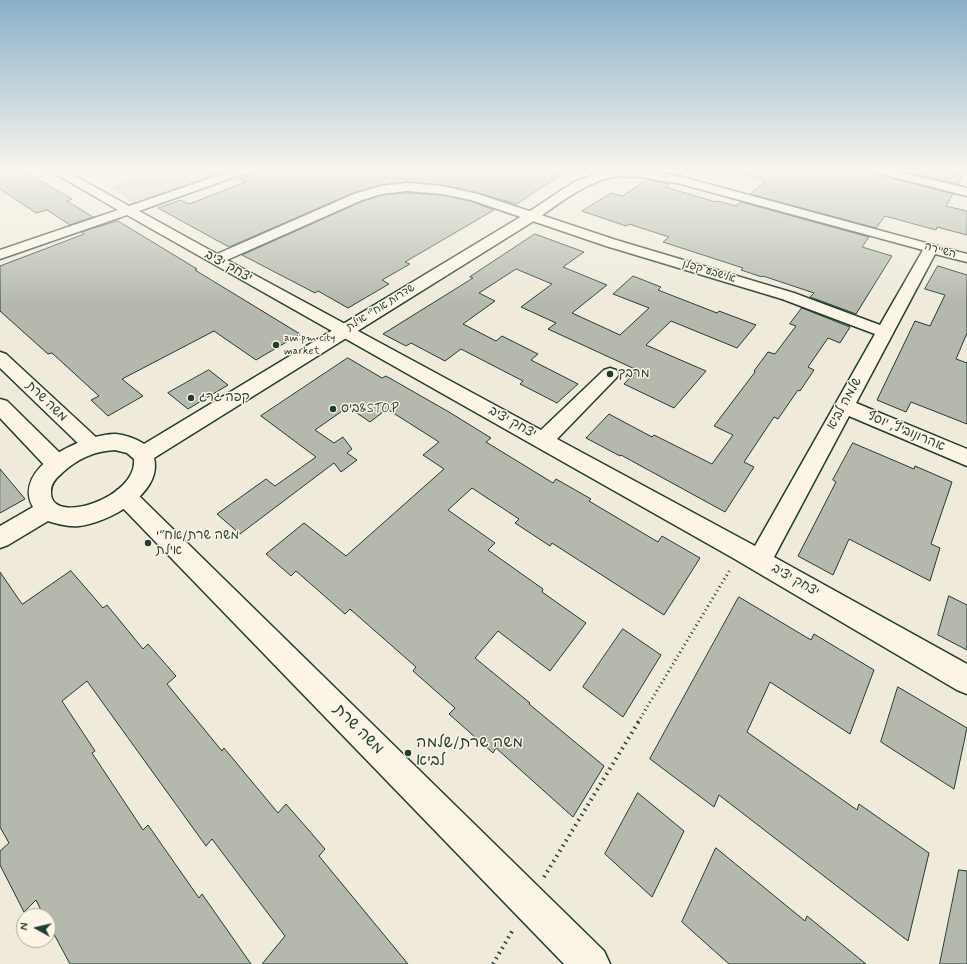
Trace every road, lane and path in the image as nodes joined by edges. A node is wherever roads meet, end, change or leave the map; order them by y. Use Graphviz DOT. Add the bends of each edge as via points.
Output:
graph roads {
  1 [pos="117,214"];
  2 [pos="135,214"];
  3 [pos="320,214"];
  4 [pos="526,214"];
  5 [pos="535,214"];
  6 [pos="805,214"];
  7 [pos="532,216"];
  8 [pos="931,248"];
  9 [pos="0,255"];
  10 [pos="967,258"];
  11 [pos="216,260"];
  12 [pos="345,331"];
  13 [pos="885,332"];
  14 [pos="0,358"];
  15 [pos="610,374"];
  16 [pos="0,406"];
  17 [pos="844,406"];
  18 [pos="543,440"];
  19 [pos="92,445"];
  20 [pos="143,455"];
  21 [pos="967,458"];
  22 [pos="58,464"];
  23 [pos="125,496"];
  24 [pos="46,511"];
  25 [pos="0,538"];
  26 [pos="742,551"];
  27 [pos="759,561"];
  28 [pos="967,680"];
  29 [pos="530,902"];
  30 [pos="493,964"];
  31 [pos="591,964"];
  1 -- 9 [label="street"];
  2 -- 11 [label="street, יצחק יציב"];
  3 -- 11 [label="street, אלישבע קפלן"];
  4 -- 7 [label="street, אלישבע קפלן"];
  5 -- 7 [label="street, שדרות אח\"י אילת"];
  6 -- 8 [label="street, השיירה"];
  7 -- 12 [label="street, שדרות אח\"י אילת"];
  7 -- 13 [label="street, אלישבע קפלן" via="788,296"];
  8 -- 10 [label="street, השיירה"];
  8 -- 13 [label="street, שלמה לביא"];
  11 -- 12 [label="street, יצחק יציב"];
  12 -- 18 [label="street, יצחק יציב"];
  12 -- 20 [label="street, שדרות אח\"י אילת"];
  13 -- 17 [label="street, שלמה לביא"];
  14 -- 19 [label="street, משה שרת"];
  15 -- 18 [label="street"];
  16 -- 22 [label="street"];
  17 -- 21 [label="street, אהרונוביץ, יוסף"];
  17 -- 27 [label="street, שלמה לביא"];
  18 -- 26 [label="street, יצחק יציב"];
  19 -- 20 [label="street" via="118,442 129,444"];
  19 -- 22 [label="street" via="68,456"];
  20 -- 23 [label="street" via="145,462 141,478"];
  22 -- 24 [label="street" via="46,476 39,489 39,501"];
  23 -- 24 [label="street" via="105,508 83,516 62,516"];
  23 -- 29 [label="street, משה שרת"];
  24 -- 25 [label="street"];
  26 -- 27 [label="street, יצחק יציב"];
  26 -- 29 [label="path"];
  27 -- 28 [label="street, יצחק יציב"];
  29 -- 30 [label="path"];
  29 -- 31 [label="street, משה שרת"];
}
